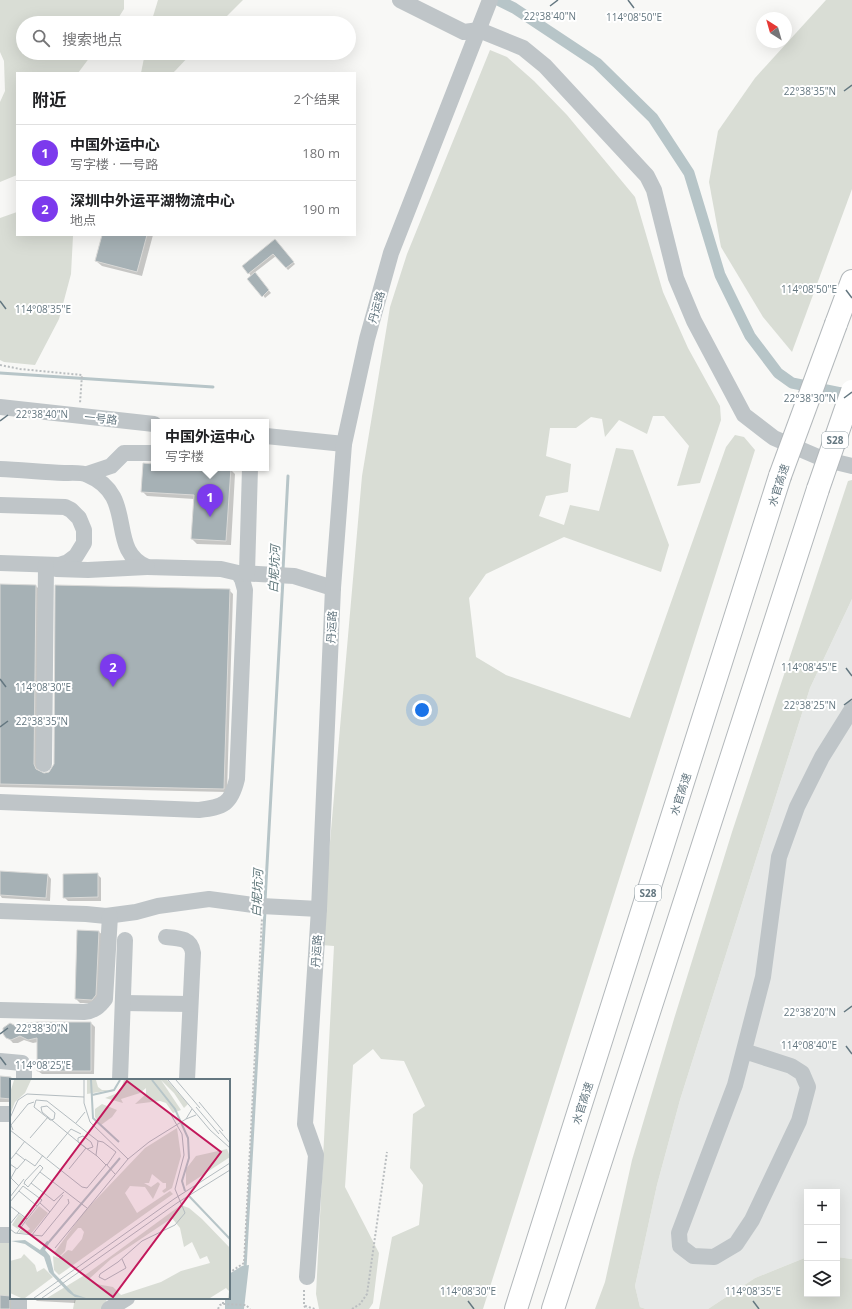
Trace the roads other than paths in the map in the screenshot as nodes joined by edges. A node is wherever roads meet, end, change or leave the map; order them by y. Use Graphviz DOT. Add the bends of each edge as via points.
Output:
graph roads {
  1 [pos="400,0"];
  2 [pos="490,0"];
  3 [pos="482,23"];
  4 [pos="852,282"];
  5 [pos="852,391"];
  6 [pos="0,407"];
  7 [pos="151,424"];
  8 [pos="269,436"];
  9 [pos="344,444"];
  10 [pos="151,453"];
  11 [pos="852,466"];
  12 [pos="0,469"];
  13 [pos="250,471"];
  14 [pos="87,474"];
  15 [pos="0,505"];
  16 [pos="0,563"];
  17 [pos="46,565"];
  18 [pos="0,567"];
  19 [pos="147,567"];
  20 [pos="249,573"];
  21 [pos="333,588"];
  22 [pos="852,709"];
  23 [pos="44,764"];
  24 [pos="0,802"];
  25 [pos="319,909"];
  26 [pos="0,911"];
  27 [pos="110,916"];
  28 [pos="166,937"];
  29 [pos="125,940"];
  30 [pos="123,1003"];
  31 [pos="190,1004"];
  32 [pos="0,1010"];
  33 [pos="744,1051"];
  34 [pos="0,1061"];
  35 [pos="24,1079"];
  36 [pos="120,1079"];
  37 [pos="187,1079"];
  38 [pos="307,1277"];
  39 [pos="516,1309"];
  40 [pos="553,1309"];
  1 -- 3 [label="street" via="464,32"];
  2 -- 3 [label="street, 丹运路"];
  3 -- 9 [label="street, 丹运路" via="391,253 367,339"];
  3 -- 11 [label="street" via="523,48 545,66 647,176 654,190 676,278 694,321 744,416 774,438 824,459"];
  4 -- 39 [label="highway, 水官高速 / S28, bridge" via="780,476"];
  5 -- 40 [label="highway, S28, bridge"];
  6 -- 7 [label="street, 一号路"];
  8 -- 9 [label="street"];
  9 -- 21 [label="street, 丹运路"];
  10 -- 14 [label="street" via="124,453 111,466"];
  12 -- 14 [label="street"];
  13 -- 20 [label="street"];
  14 -- 19 [label="street" via="112,492 127,551 139,564"];
  15 -- 17 [label="street" via="65,507 79,518 84,530 84,543 81,548 68,562"];
  16 -- 17 [label="street"];
  17 -- 23 [label="street, bridge"];
  18 -- 19 [label="street" via="88,570"];
  19 -- 20 [label="street" via="221,569"];
  20 -- 21 [label="street" via="294,576"];
  20 -- 24 [label="street" via="242,579 245,590 237,779 234,794 226,803 217,808 199,810"];
  21 -- 25 [label="street, 丹运路"];
  22 -- 33 [label="street" via="822,757 797,807 779,857 763,977"];
  25 -- 27 [label="street" via="262,912 209,899"];
  25 -- 38 [label="street, 丹运路" via="305,1124 316,1155"];
  26 -- 27 [label="street"];
  27 -- 32 [label="street" via="105,999 99,1007 84,1012"];
  28 -- 31 [label="street" via="182,938 192,946"];
  29 -- 30 [label="street"];
  30 -- 31 [label="street"];
  30 -- 36 [label="street"];
  31 -- 37 [label="street"];
  33 -- 33 [label="street" via="735,1085 679,1233 680,1246 692,1256 714,1257 736,1244 752,1220 799,1121 808,1087 802,1073 791,1066"];
  34 -- 35 [label="street" via="22,1063"];
}
